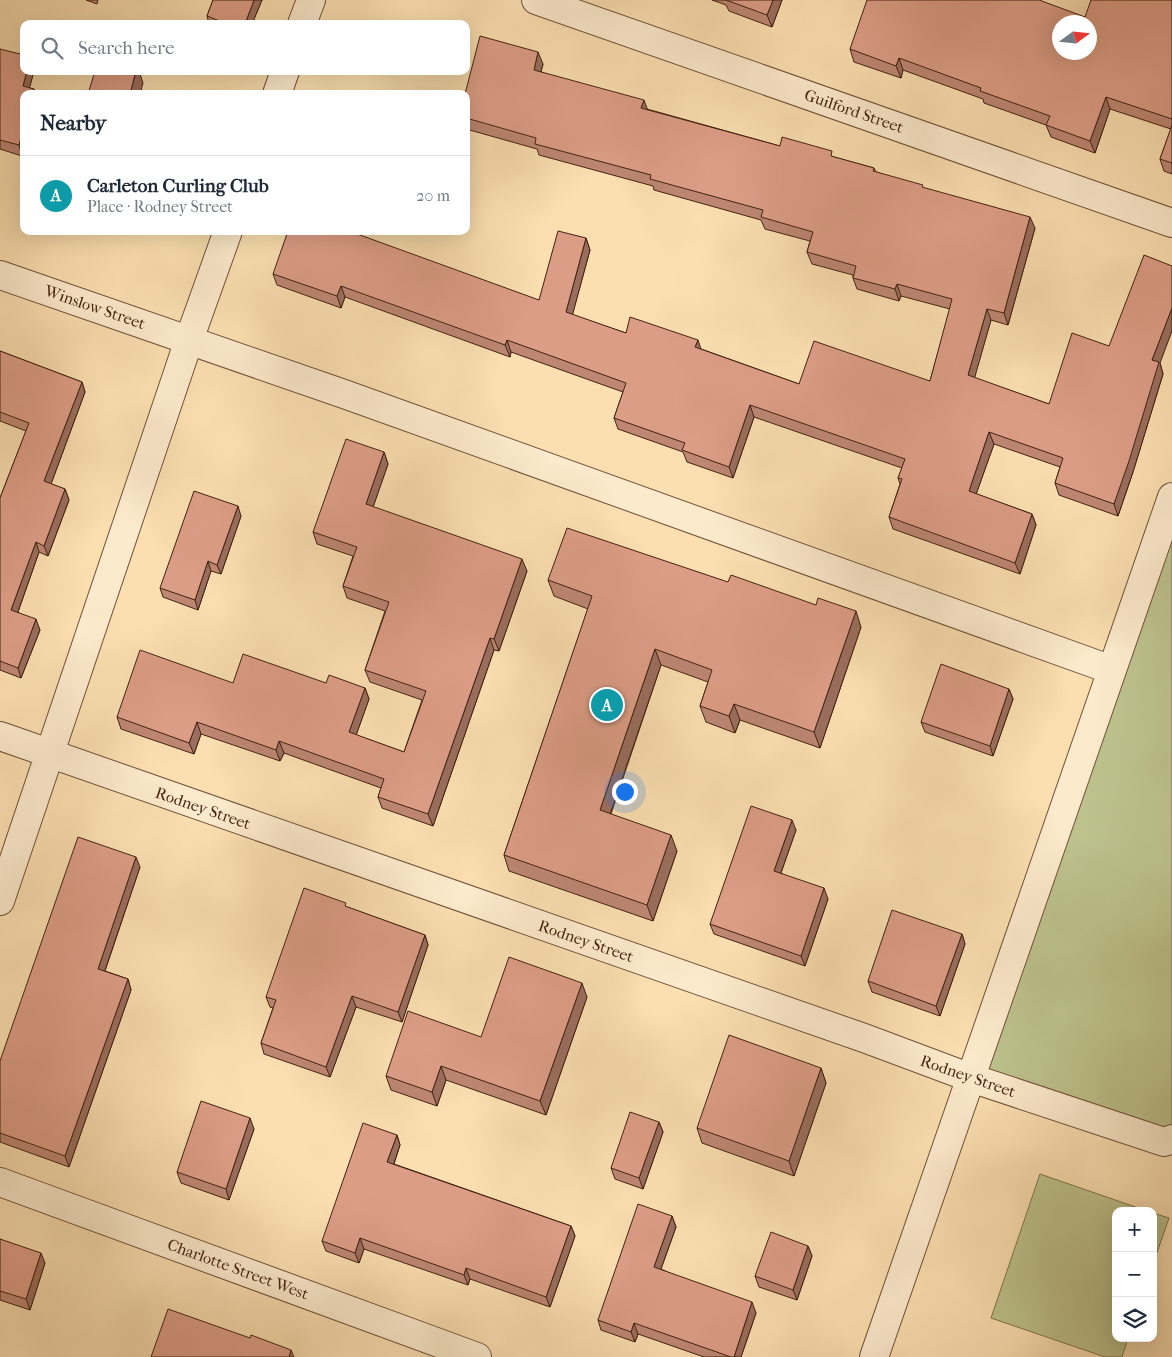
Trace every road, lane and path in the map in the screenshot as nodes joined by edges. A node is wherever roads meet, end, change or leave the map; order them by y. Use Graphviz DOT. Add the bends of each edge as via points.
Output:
graph roads {
  1 [pos="311,0"];
  2 [pos="536,0"];
  3 [pos="304,20"];
  4 [pos="284,75"];
  5 [pos="278,90"];
  6 [pos="1172,223"];
  7 [pos="227,235"];
  8 [pos="0,274"];
  9 [pos="189,340"];
  10 [pos="1172,497"];
  11 [pos="1112,670"];
  12 [pos="0,736"];
  13 [pos="50,754"];
  14 [pos="0,901"];
  15 [pos="971,1078"];
  16 [pos="1172,1139"];
  17 [pos="0,1182"];
  18 [pos="476,1357"];
  19 [pos="874,1357"];
  1 -- 3 [label="street"];
  2 -- 6 [label="street, Guilford Street"];
  4 -- 5 [label="street"];
  7 -- 9 [label="street"];
  8 -- 9 [label="street, Winslow Street"];
  9 -- 11 [label="street, Winslow Street"];
  9 -- 13 [label="street"];
  10 -- 11 [label="street"];
  11 -- 15 [label="street"];
  12 -- 13 [label="street, Rodney Street"];
  13 -- 14 [label="street"];
  13 -- 15 [label="street, Rodney Street"];
  15 -- 16 [label="street, Rodney Street" via="1164,1142"];
  15 -- 19 [label="street"];
  17 -- 18 [label="street, Charlotte Street West"];
}
